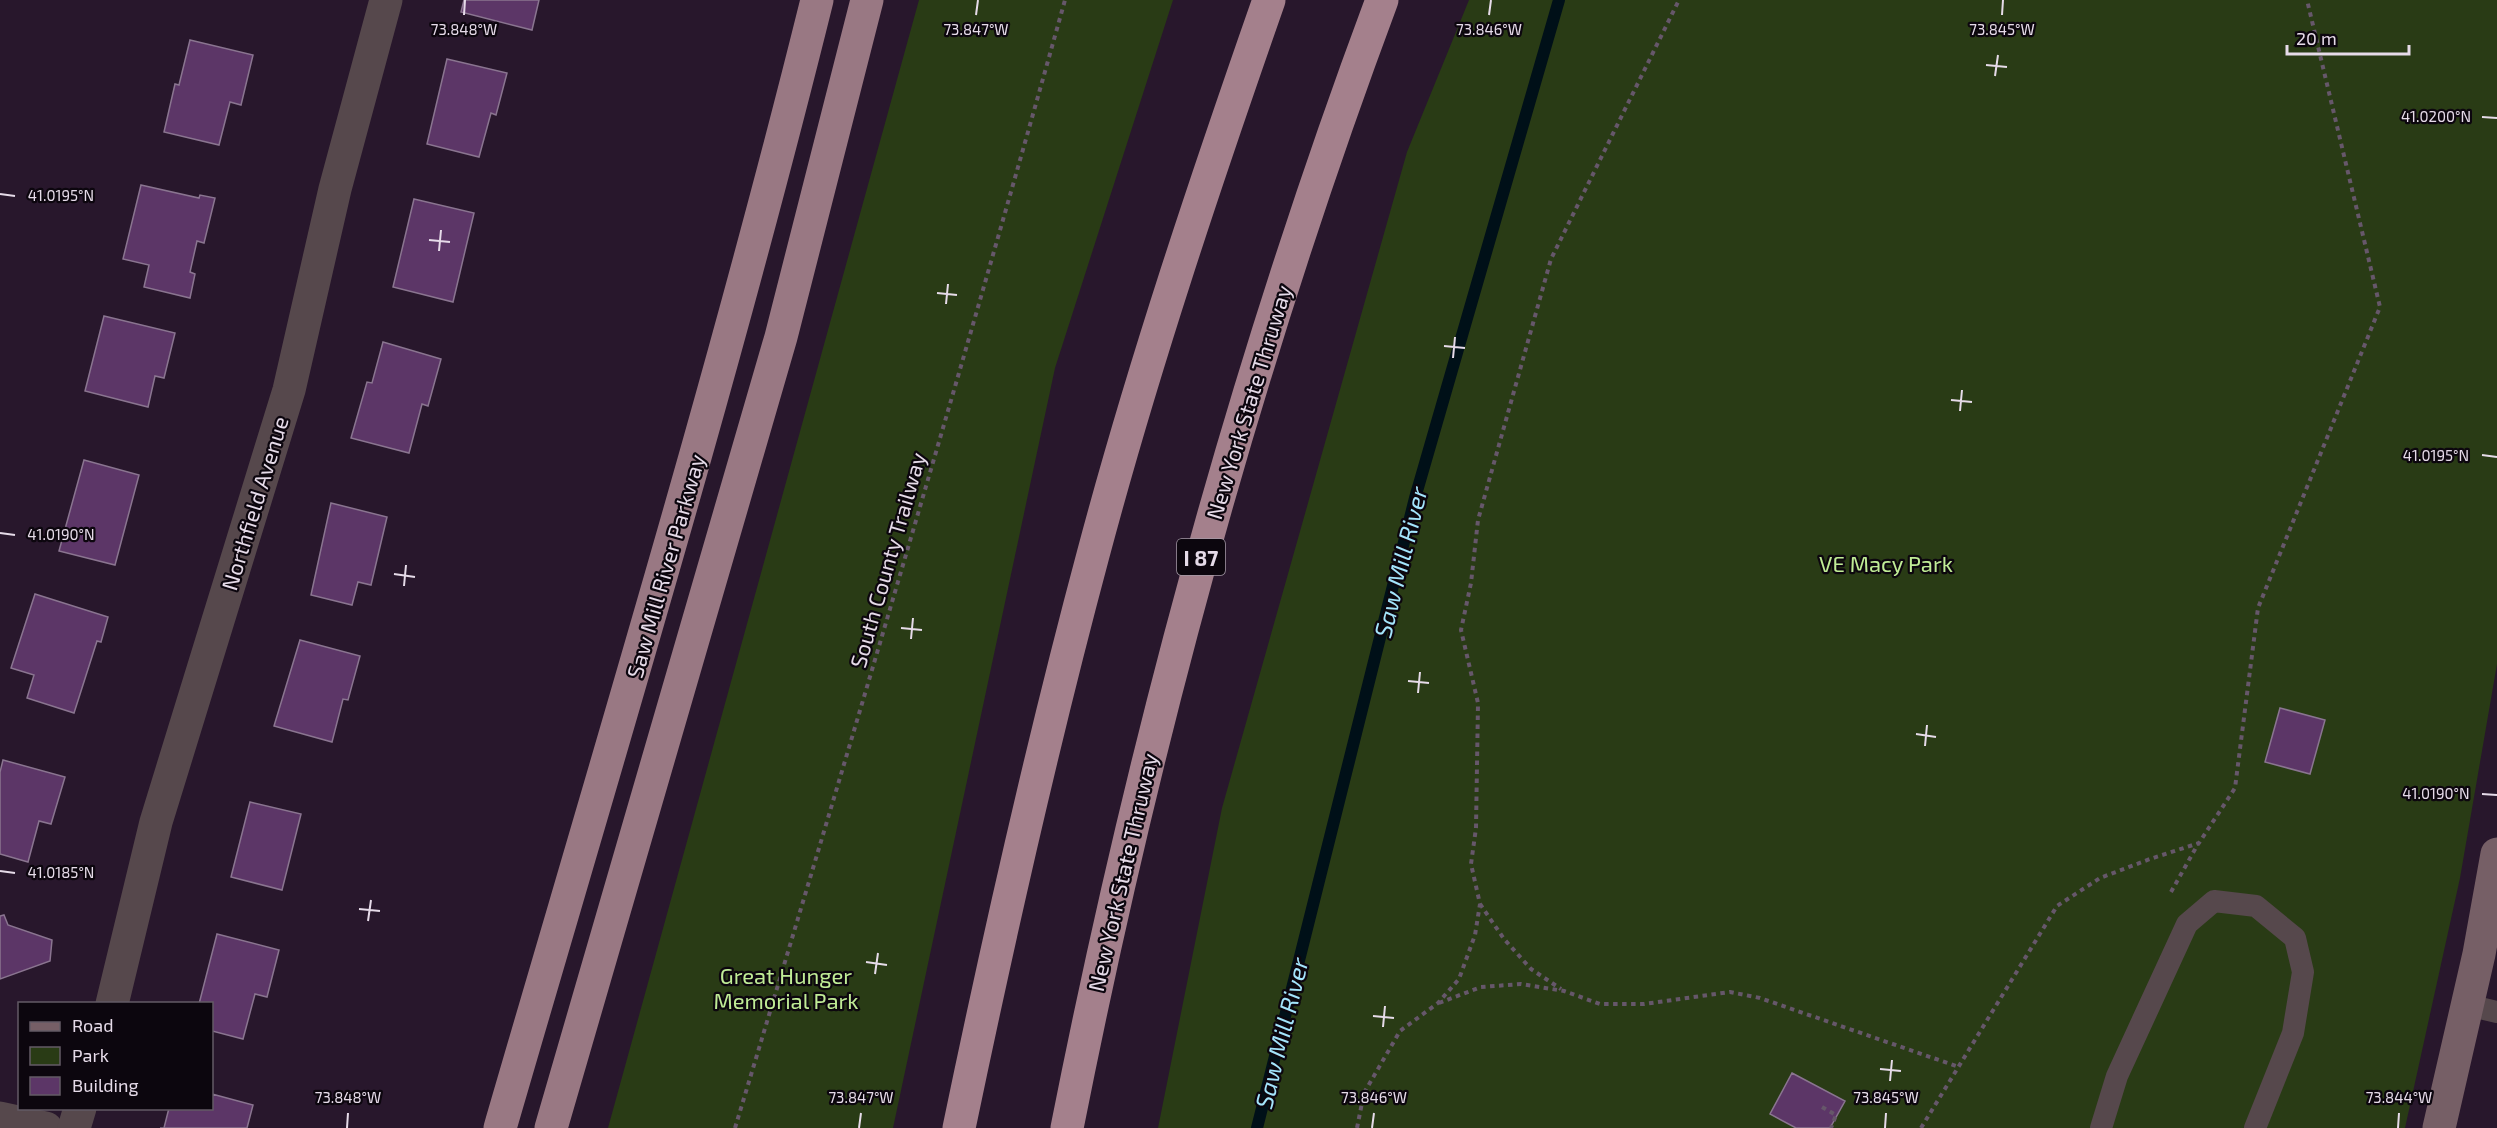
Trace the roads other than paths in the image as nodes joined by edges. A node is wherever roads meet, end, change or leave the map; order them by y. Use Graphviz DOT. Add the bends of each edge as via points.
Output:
graph roads {
  1 [pos="386,0"];
  2 [pos="817,0"];
  3 [pos="867,0"];
  4 [pos="1269,0"];
  5 [pos="1382,0"];
  6 [pos="2497,854"];
  7 [pos="112,1002"];
  8 [pos="2482,1009"];
  9 [pos="79,1110"];
  10 [pos="0,1118"];
  11 [pos="46,1128"];
  12 [pos="74,1128"];
  13 [pos="500,1128"];
  14 [pos="551,1128"];
  15 [pos="959,1128"];
  16 [pos="1067,1128"];
  17 [pos="2101,1128"];
  18 [pos="2255,1128"];
  19 [pos="2439,1128"];
  1 -- 7 [label="street, Northfield Avenue" via="334,189 289,390 156,822"];
  2 -- 13 [label="highway, Saw Mill River Parkway" via="706,422"];
  3 -- 14 [label="highway" via="778,348"];
  4 -- 15 [label="highway" via="1176,273 1093,554 1021,841"];
  5 -- 16 [label="highway, New York State Thruway / I 87" via="1279,297 1195,577 1121,872"];
  6 -- 8 [label="main road" via="2479,954"];
  8 -- 19 [label="main road"];
  9 -- 12 [label="street"];
  10 -- 11 [label="street"];
  17 -- 18 [label="lane" via="2117,1076 2187,924 2214,901 2256,906 2295,938 2303,972 2293,1033"];
}
